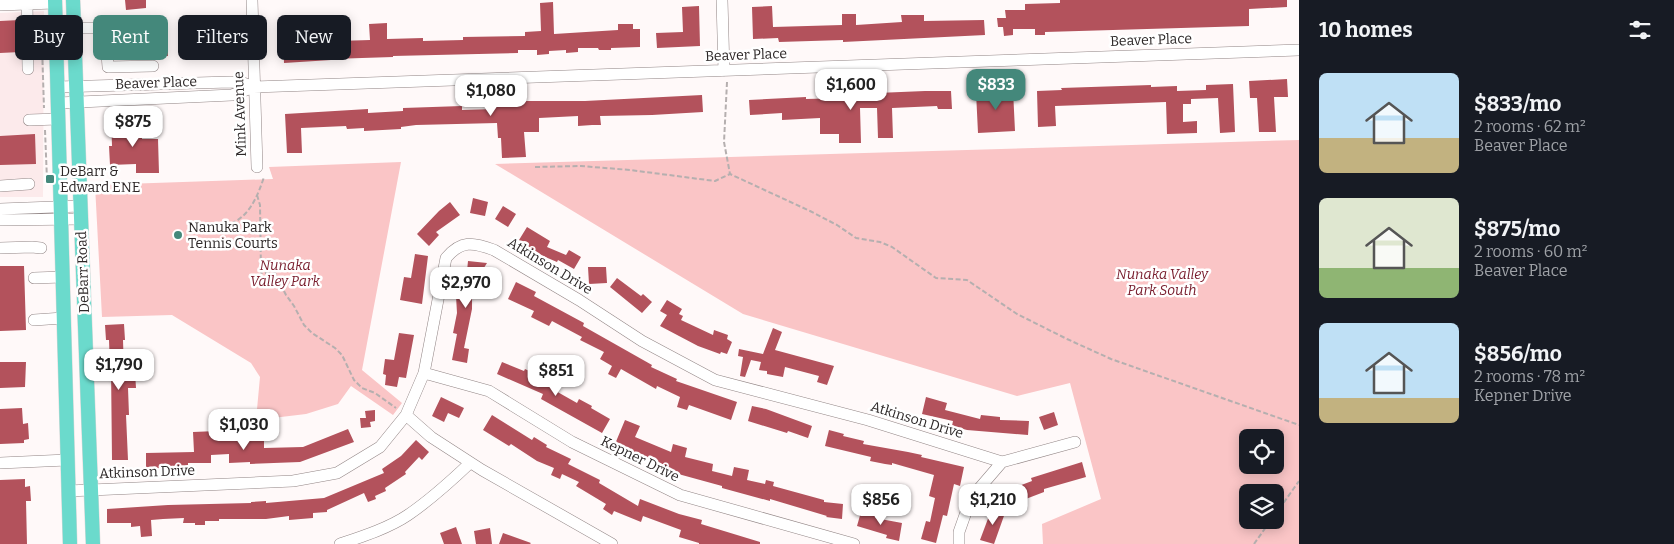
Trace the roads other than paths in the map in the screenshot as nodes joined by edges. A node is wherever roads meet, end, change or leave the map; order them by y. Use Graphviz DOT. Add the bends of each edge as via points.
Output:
graph roads {
  1 [pos="73,0"];
  2 [pos="252,0"];
  3 [pos="722,0"];
  4 [pos="50,2"];
  5 [pos="27,4"];
  6 [pos="0,5"];
  7 [pos="74,15"];
  8 [pos="83,28"];
  9 [pos="1299,50"];
  10 [pos="75,60"];
  11 [pos="153,66"];
  12 [pos="28,69"];
  13 [pos="724,70"];
  14 [pos="76,86"];
  15 [pos="57,87"];
  16 [pos="254,87"];
  17 [pos="77,102"];
  18 [pos="58,103"];
  19 [pos="51,119"];
  20 [pos="29,120"];
  21 [pos="258,167"];
  22 [pos="29,184"];
  23 [pos="0,186"];
  24 [pos="0,209"];
  25 [pos="81,213"];
  26 [pos="61,214"];
  27 [pos="0,220"];
  28 [pos="0,248"];
  29 [pos="40,248"];
  30 [pos="62,277"];
  31 [pos="34,278"];
  32 [pos="63,318"];
  33 [pos="34,320"];
  34 [pos="424,373"];
  35 [pos="406,415"];
  36 [pos="1074,442"];
  37 [pos="67,460"];
  38 [pos="1002,462"];
  39 [pos="0,463"];
  40 [pos="470,463"];
  41 [pos="91,489"];
  42 [pos="68,490"];
  43 [pos="70,544"];
  44 [pos="93,544"];
  45 [pos="340,544"];
  46 [pos="612,544"];
  47 [pos="854,544"];
  48 [pos="959,544"];
  1 -- 7 [label="main road, DeBarr Road"];
  2 -- 16 [label="street, Mink Avenue"];
  3 -- 13 [label="street"];
  4 -- 5 [label="street"];
  4 -- 15 [label="main road, DeBarr Road"];
  5 -- 6 [label="street"];
  5 -- 12 [label="street"];
  8 -- 11 [label="street" via="105,28 108,67"];
  9 -- 13 [label="street, Beaver Place"];
  10 -- 14 [label="main road, DeBarr Road"];
  13 -- 16 [label="street, Beaver Place"];
  14 -- 15 [label="street, Beaver Place"];
  14 -- 16 [label="street, Beaver Place" via="230,82"];
  14 -- 17 [label="main road, DeBarr Road"];
  15 -- 18 [label="main road, DeBarr Road"];
  16 -- 17 [label="street, Beaver Place" via="232,95"];
  16 -- 21 [label="street, Mink Avenue"];
  17 -- 18 [label="street, Beaver Place"];
  17 -- 25 [label="main road, DeBarr Road"];
  18 -- 19 [label="main road, DeBarr Road"];
  19 -- 20 [label="street"];
  19 -- 26 [label="main road, DeBarr Road"];
  22 -- 23 [label="street"];
  24 -- 26 [label="street"];
  25 -- 26 [label="street"];
  25 -- 41 [label="main road, DeBarr Road"];
  26 -- 27 [label="street"];
  26 -- 30 [label="main road, DeBarr Road"];
  28 -- 29 [label="street"];
  30 -- 31 [label="street"];
  30 -- 32 [label="main road, DeBarr Road"];
  32 -- 33 [label="street"];
  32 -- 37 [label="main road, DeBarr Road"];
  34 -- 35 [label="street, Atkinson Drive"];
  34 -- 38 [label="street, Atkinson Drive" via="446,258 454,249 479,244 579,300 642,341 715,380 868,420"];
  34 -- 47 [label="street, Kepner Drive" via="489,391 572,442 680,495"];
  35 -- 40 [label="street" via="431,437"];
  35 -- 41 [label="street, Atkinson Drive" via="380,447 337,473 293,481"];
  36 -- 38 [label="street"];
  37 -- 39 [label="street"];
  37 -- 42 [label="main road, DeBarr Road"];
  38 -- 48 [label="street" via="971,498 959,532"];
  40 -- 45 [label="street" via="406,517"];
  40 -- 46 [label="street"];
  41 -- 42 [label="street, Atkinson Drive"];
  41 -- 44 [label="main road, DeBarr Road"];
  42 -- 43 [label="main road, DeBarr Road"];
}
